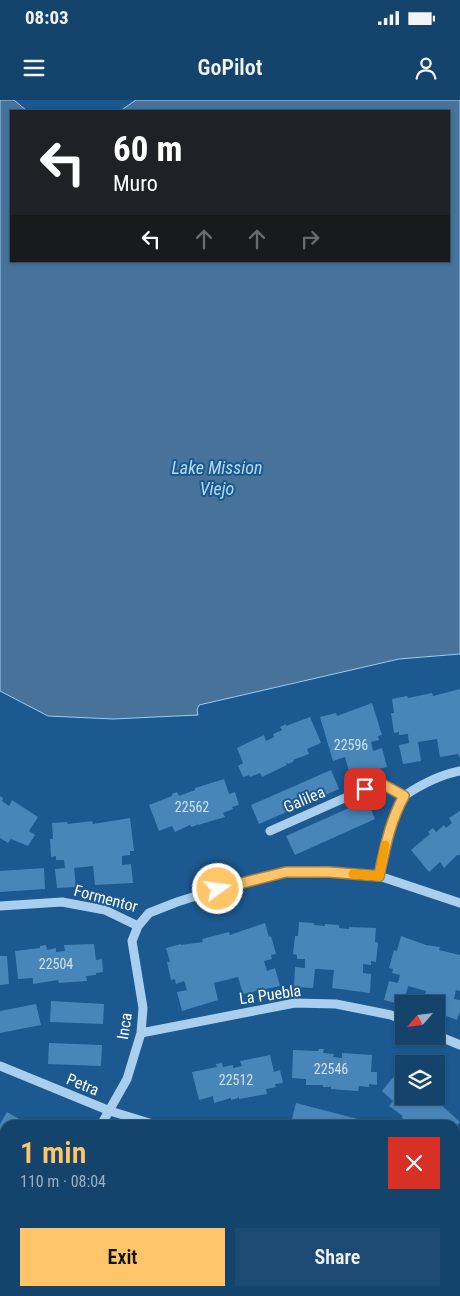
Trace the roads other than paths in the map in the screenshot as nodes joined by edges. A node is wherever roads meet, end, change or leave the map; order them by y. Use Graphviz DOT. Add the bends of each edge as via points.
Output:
graph roads {
  1 [pos="460,770"];
  2 [pos="404,796"];
  3 [pos="270,831"];
  4 [pos="379,876"];
  5 [pos="460,903"];
  6 [pos="0,906"];
  7 [pos="138,926"];
  8 [pos="395,1017"];
  9 [pos="141,1033"];
  10 [pos="445,1039"];
  11 [pos="460,1045"];
  12 [pos="0,1066"];
  13 [pos="110,1111"];
  14 [pos="104,1120"];
  15 [pos="140,1120"];
  1 -- 2 [label="street" via="426,782"];
  2 -- 3 [label="street, Galilea" via="382,784"];
  2 -- 4 [label="street" via="386,838"];
  4 -- 5 [label="street, Formentor"];
  4 -- 7 [label="street, Formentor" via="286,872 177,902 149,913"];
  6 -- 7 [label="street, Formentor" via="62,902 105,910"];
  7 -- 9 [label="street, Inca" via="132,941 143,1008"];
  8 -- 9 [label="street, La Puebla" via="336,1004 295,1003"];
  9 -- 13 [label="street, Inca" via="127,1079"];
  10 -- 11 [label="street"];
  12 -- 13 [label="street, Petra"];
  13 -- 14 [label="street, Inca"];
  13 -- 15 [label="street, Petra"];
}
